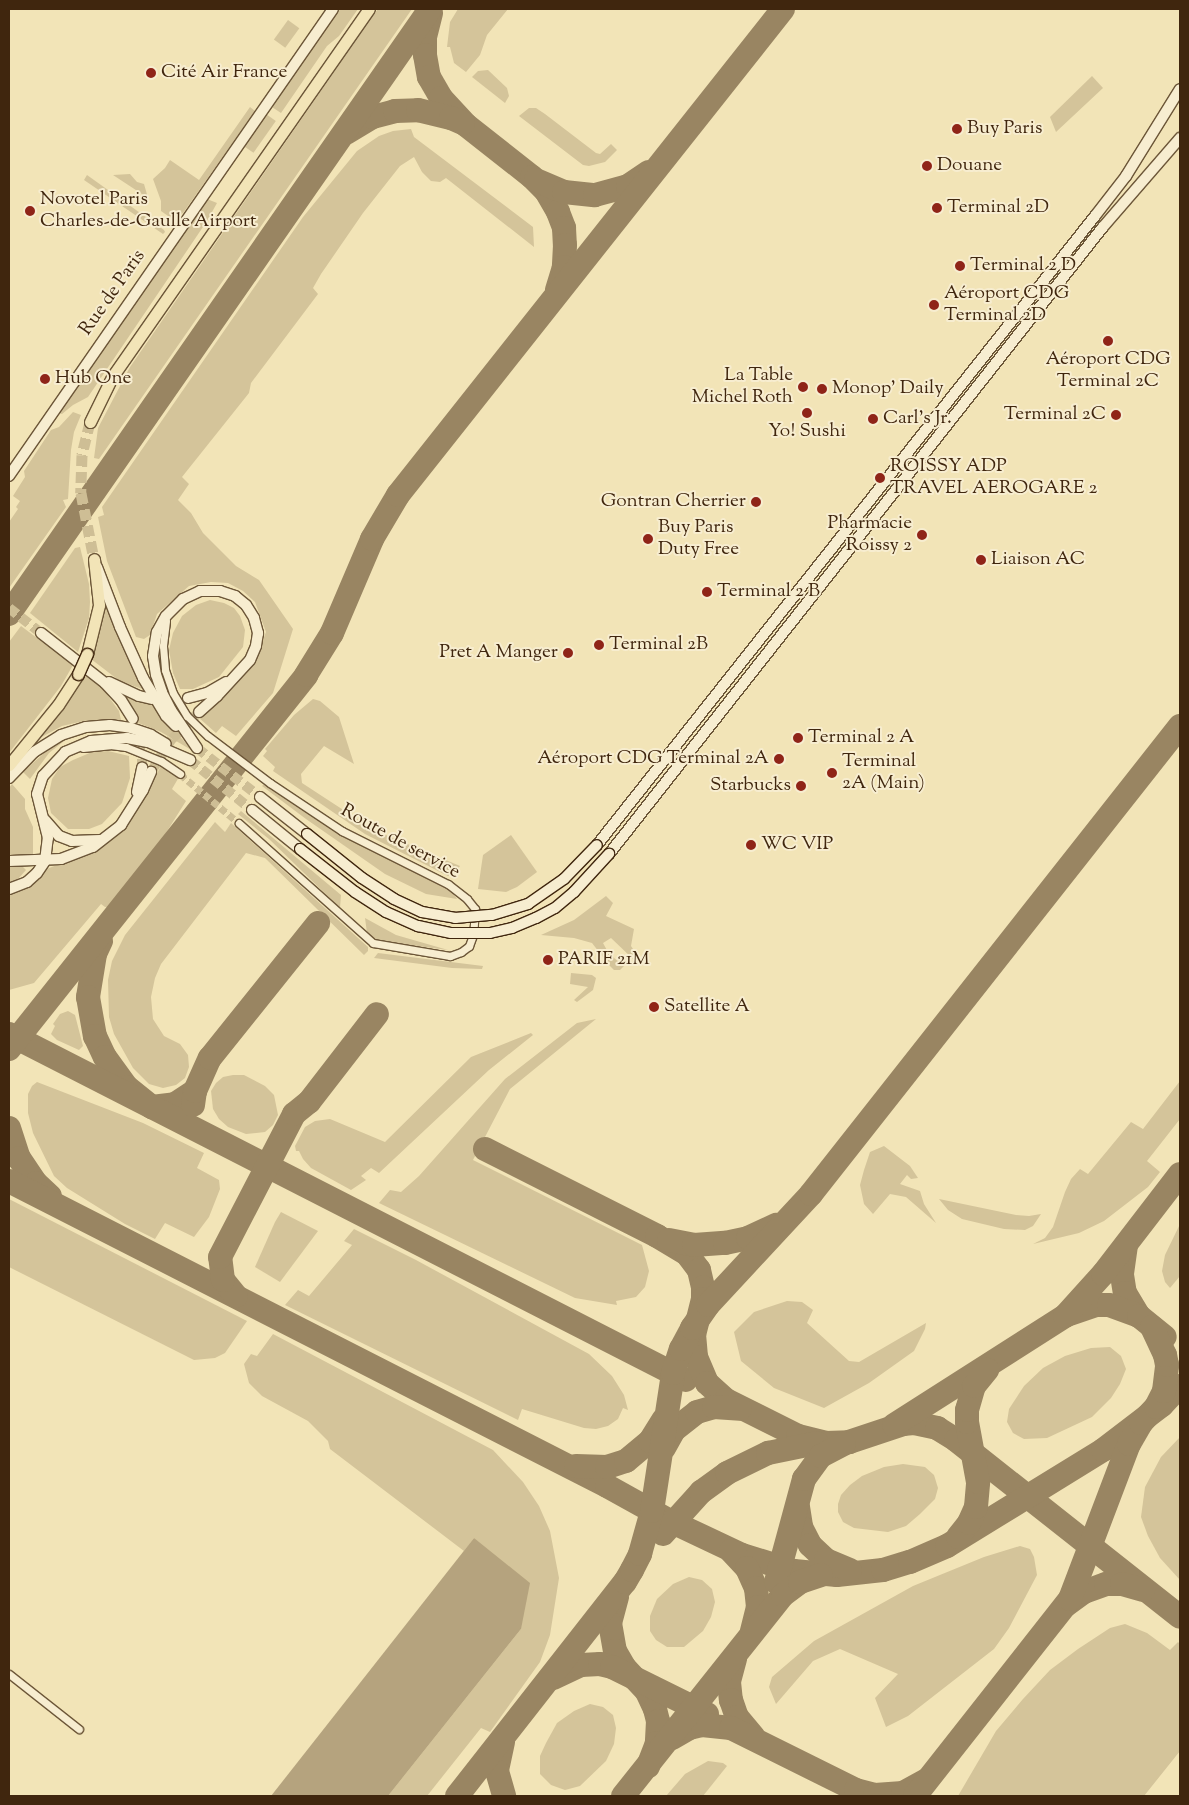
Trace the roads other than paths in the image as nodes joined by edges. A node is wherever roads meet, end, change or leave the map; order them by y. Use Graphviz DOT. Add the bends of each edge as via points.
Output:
graph roads {
  1 [pos="333,9"];
  2 [pos="369,9"];
  3 [pos="1180,89"];
  4 [pos="1180,138"];
  5 [pos="90,422"];
  6 [pos="9,476"];
  7 [pos="94,559"];
  8 [pos="166,616"];
  9 [pos="41,633"];
  10 [pos="91,671"];
  11 [pos="238,672"];
  12 [pos="188,698"];
  13 [pos="152,699"];
  14 [pos="199,712"];
  15 [pos="133,719"];
  16 [pos="65,752"];
  17 [pos="9,765"];
  18 [pos="146,770"];
  19 [pos="180,774"];
  20 [pos="9,778"];
  21 [pos="260,797"];
  22 [pos="252,810"];
  23 [pos="40,813"];
  24 [pos="238,823"];
  25 [pos="110,836"];
  26 [pos="9,861"];
  27 [pos="45,861"];
  28 [pos="9,889"];
  29 [pos="9,1674"];
  30 [pos="80,1729"];
  1 -- 6 [label="main road, Rue de Paris"];
  2 -- 5 [label="main road" via="112,377"];
  3 -- 21 [label="main road, bridge" via="1126,176 1095,216 603,838 564,879 528,904 492,915 455,918 422,912 362,878"];
  4 -- 22 [label="main road, bridge" via="1103,227 609,854 555,908 512,928 490,933 451,933 418,926 386,912 355,892"];
  7 -- 8 [label="main road" via="143,678 166,716 197,748 171,710 156,675 153,656 157,632"];
  7 -- 17 [label="main road, bridge" via="99,605 87,654 58,705"];
  8 -- 11 [label="main road" via="183,599 200,591 220,591 235,596 246,605 258,633 250,660"];
  8 -- 24 [label="street, Route de service" via="165,670 173,694 187,716 270,783 342,831 448,884 467,899 475,909 474,935 469,946 450,956 373,943"];
  9 -- 10 [label="main road"];
  10 -- 13 [label="main road" via="118,688"];
  10 -- 15 [label="main road" via="121,700"];
  11 -- 12 [label="main road" via="207,692"];
  11 -- 14 [label="main road"];
  16 -- 19 [label="street" via="110,745 126,747 161,761"];
  16 -- 20 [label="main road" via="91,741 127,738 148,742 190,760 151,735 131,728 110,725 86,727 60,735 34,752"];
  16 -- 23 [label="main road" via="43,776 37,794"];
  18 -- 25 [label="main road" via="133,807"];
  23 -- 25 [label="main road" via="59,836 72,841 98,841"];
  23 -- 27 [label="main road" via="48,838"];
  25 -- 27 [label="main road" via="78,854"];
  26 -- 27 [label="main road"];
  27 -- 28 [label="main road" via="27,882"];
  29 -- 30 [label="street"];
}
